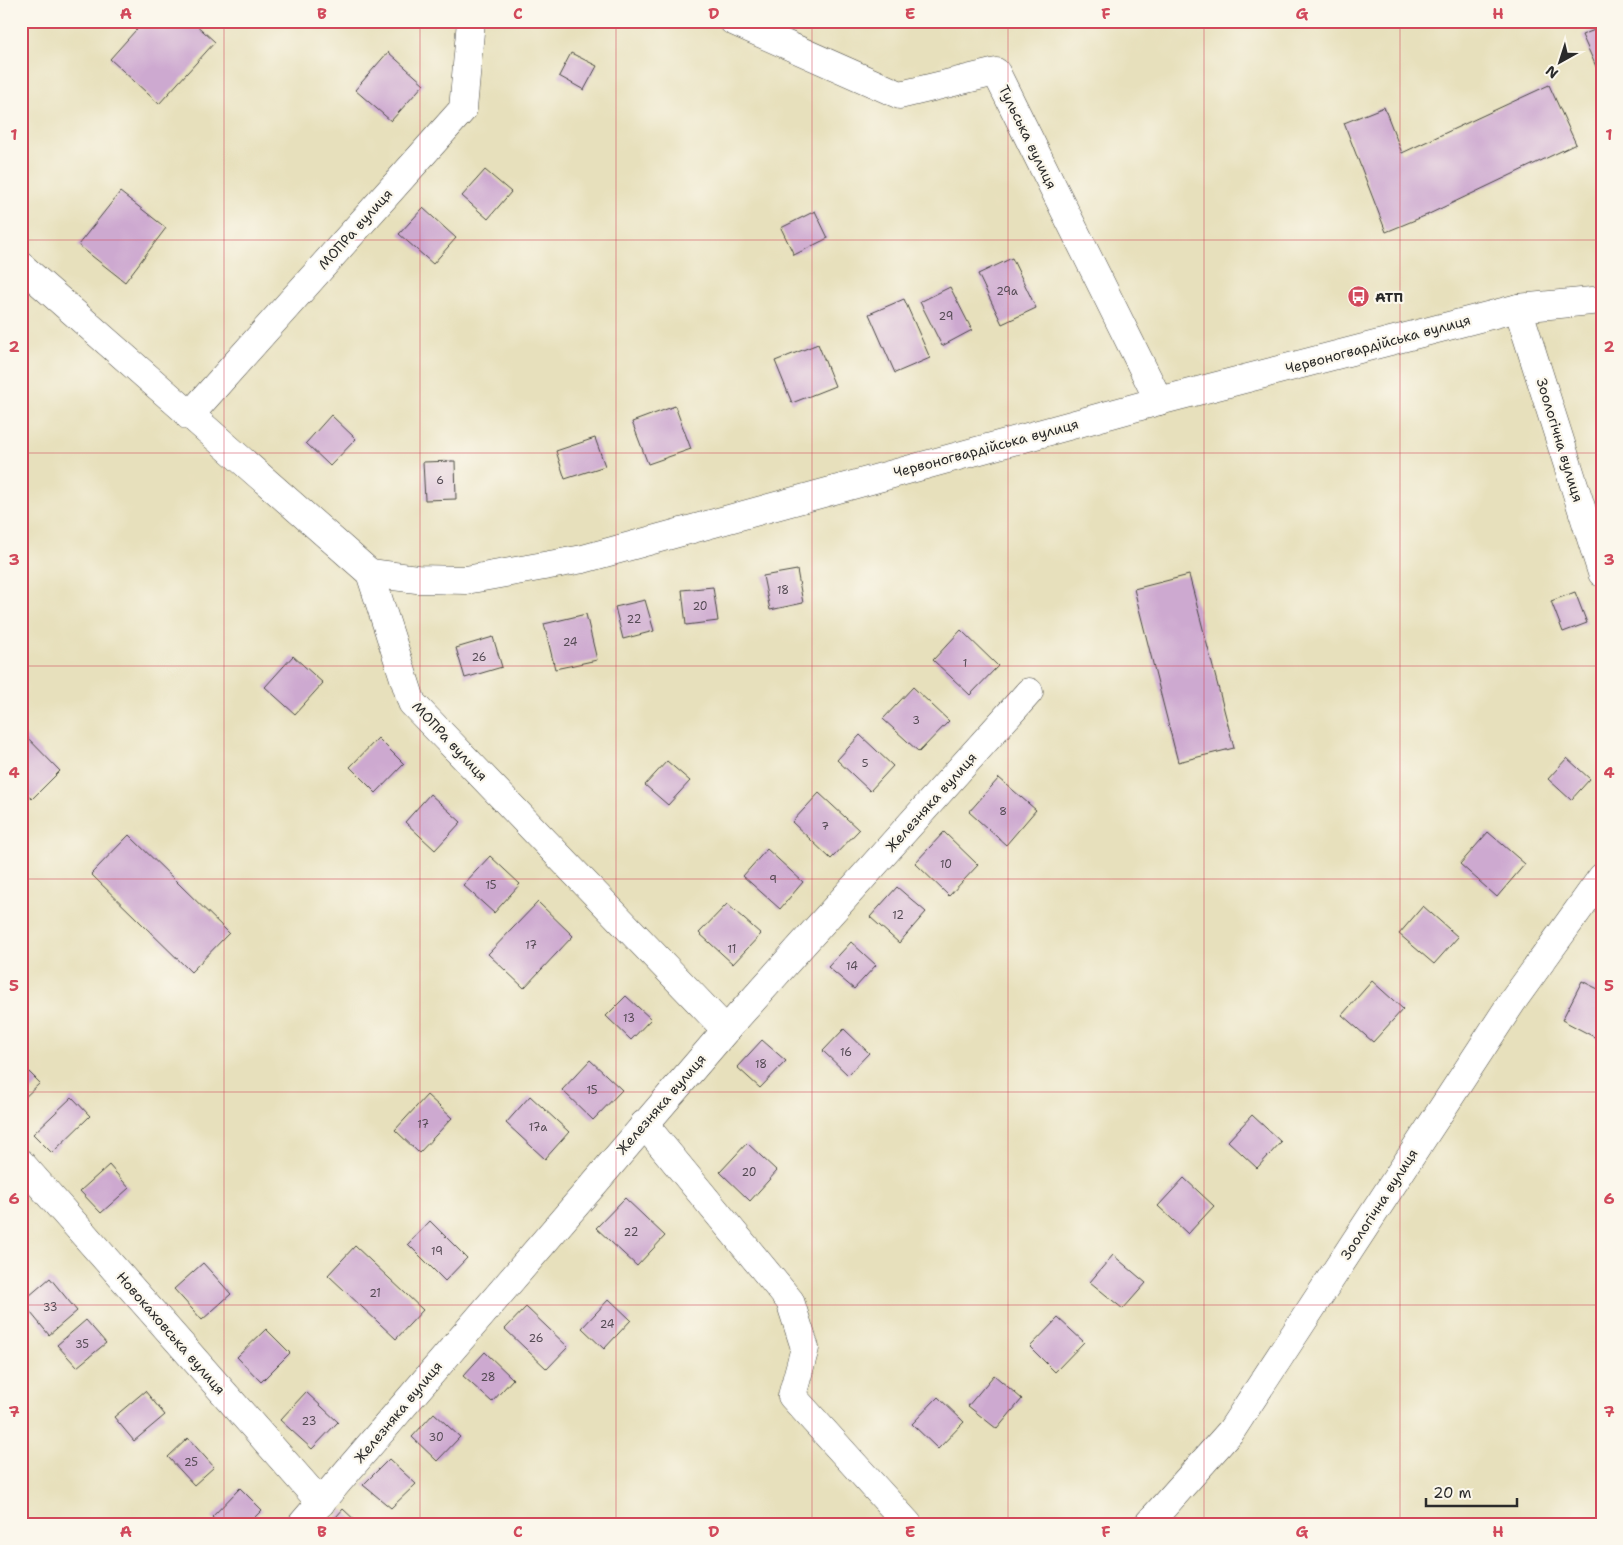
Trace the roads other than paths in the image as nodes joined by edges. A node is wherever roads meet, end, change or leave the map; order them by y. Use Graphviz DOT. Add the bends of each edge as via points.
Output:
graph roads {
  1 [pos="471,21"];
  2 [pos="732,21"];
  3 [pos="21,266"];
  4 [pos="1602,300"];
  5 [pos="1518,308"];
  6 [pos="1159,401"];
  7 [pos="189,416"];
  8 [pos="370,573"];
  9 [pos="1602,573"];
  10 [pos="1029,692"];
  11 [pos="1602,877"];
  12 [pos="726,1030"];
  13 [pos="644,1124"];
  14 [pos="21,1163"];
  15 [pos="321,1503"];
  16 [pos="302,1524"];
  17 [pos="908,1524"];
  18 [pos="1148,1524"];
  1 -- 7 [label="street, МОПРа вулиця" via="463,108"];
  2 -- 6 [label="street, Тульська вулиця" via="900,96 996,72"];
  3 -- 7 [label="street"];
  4 -- 5 [label="street, Червоногвардійська вулиця"];
  5 -- 6 [label="street, Червоногвардійська вулиця"];
  5 -- 9 [label="street, Зоологічна вулиця"];
  6 -- 8 [label="street, Червоногвардійська вулиця" via="583,559 466,580 417,580"];
  7 -- 8 [label="street"];
  8 -- 12 [label="street, МОПРа вулиця" via="412,703"];
  10 -- 12 [label="street, Железняка вулиця"];
  11 -- 18 [label="street, Зоологічна вулиця" via="1512,1002 1231,1430"];
  12 -- 13 [label="street, Железняка вулиця"];
  13 -- 15 [label="street, Железняка вулиця"];
  13 -- 17 [label="street" via="790,1301 805,1348 792,1396"];
  14 -- 15 [label="street, Новокаховська вулиця"];
  15 -- 16 [label="street, Железняка вулиця"];
}
